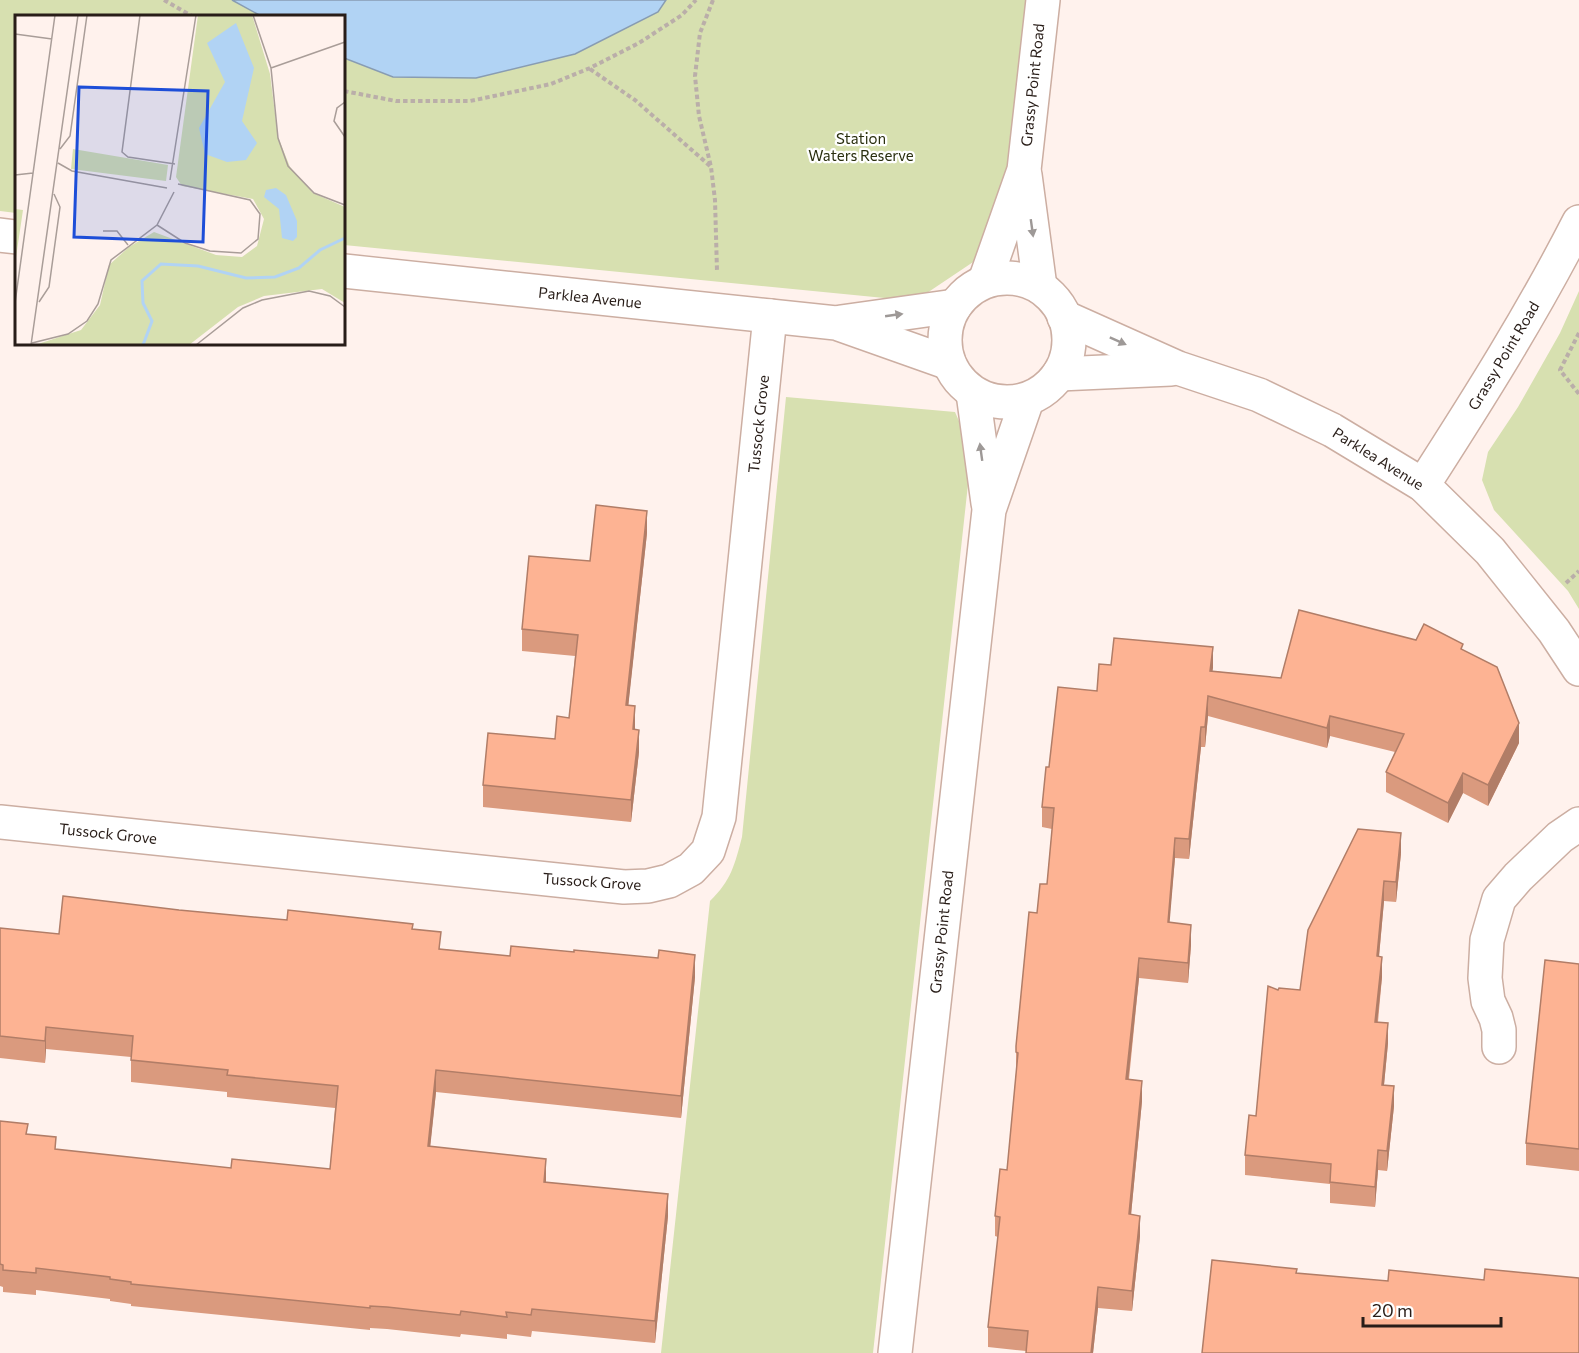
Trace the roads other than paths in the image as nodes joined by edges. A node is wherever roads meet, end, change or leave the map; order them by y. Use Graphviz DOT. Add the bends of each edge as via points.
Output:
graph roads {
  1 [pos="1043,0"];
  2 [pos="1024,170"];
  3 [pos="1579,222"];
  4 [pos="0,235"];
  5 [pos="15,237"];
  6 [pos="345,272"];
  7 [pos="985,281"];
  8 [pos="1040,287"];
  9 [pos="955,306"];
  10 [pos="770,316"];
  11 [pos="1064,317"];
  12 [pos="836,323"];
  13 [pos="949,363"];
  14 [pos="1178,368"];
  15 [pos="1059,374"];
  16 [pos="973,393"];
  17 [pos="1027,400"];
  18 [pos="1423,486"];
  19 [pos="989,510"];
  20 [pos="1579,669"];
  21 [pos="0,822"];
  22 [pos="1579,824"];
  23 [pos="1499,1047"];
  24 [pos="896,1353"];
  1 -- 2 [label="street, Grassy Point Road"];
  2 -- 7 [label="street, Grassy Point Road"];
  2 -- 8 [label="street, Grassy Point Road, one-way"];
  3 -- 18 [label="street, Grassy Point Road" via="1543,292"];
  4 -- 5 [label="street"];
  6 -- 10 [label="street, Parklea Avenue"];
  7 -- 8 [label="street" via="1013,278"];
  7 -- 9 [label="street" via="973,287"];
  8 -- 11 [label="street"];
  12 -- 9 [label="street, Parklea Avenue, one-way"];
  9 -- 13 [label="street" via="944,333"];
  10 -- 12 [label="street, Parklea Avenue"];
  10 -- 21 [label="street, Tussock Grove" via="719,817 708,851 691,869 669,881 624,887"];
  11 -- 14 [label="street, Parklea Avenue, one-way"];
  11 -- 15 [label="street" via="1069,346"];
  12 -- 13 [label="street, Parklea Avenue"];
  13 -- 16 [label="street"];
  14 -- 15 [label="street, Parklea Avenue"];
  14 -- 18 [label="street, Parklea Avenue" via="1259,395 1332,429"];
  15 -- 17 [label="street" via="1040,394"];
  16 -- 17 [label="street" via="999,403"];
  19 -- 16 [label="street, Grassy Point Road, one-way"];
  17 -- 19 [label="street, Grassy Point Road"];
  18 -- 20 [label="street, Parklea Avenue" via="1490,551"];
  19 -- 24 [label="street, Grassy Point Road"];
  22 -- 23 [label="street" via="1560,837 1499,899 1487,940 1485,978 1488,1001 1499,1030"];
}
